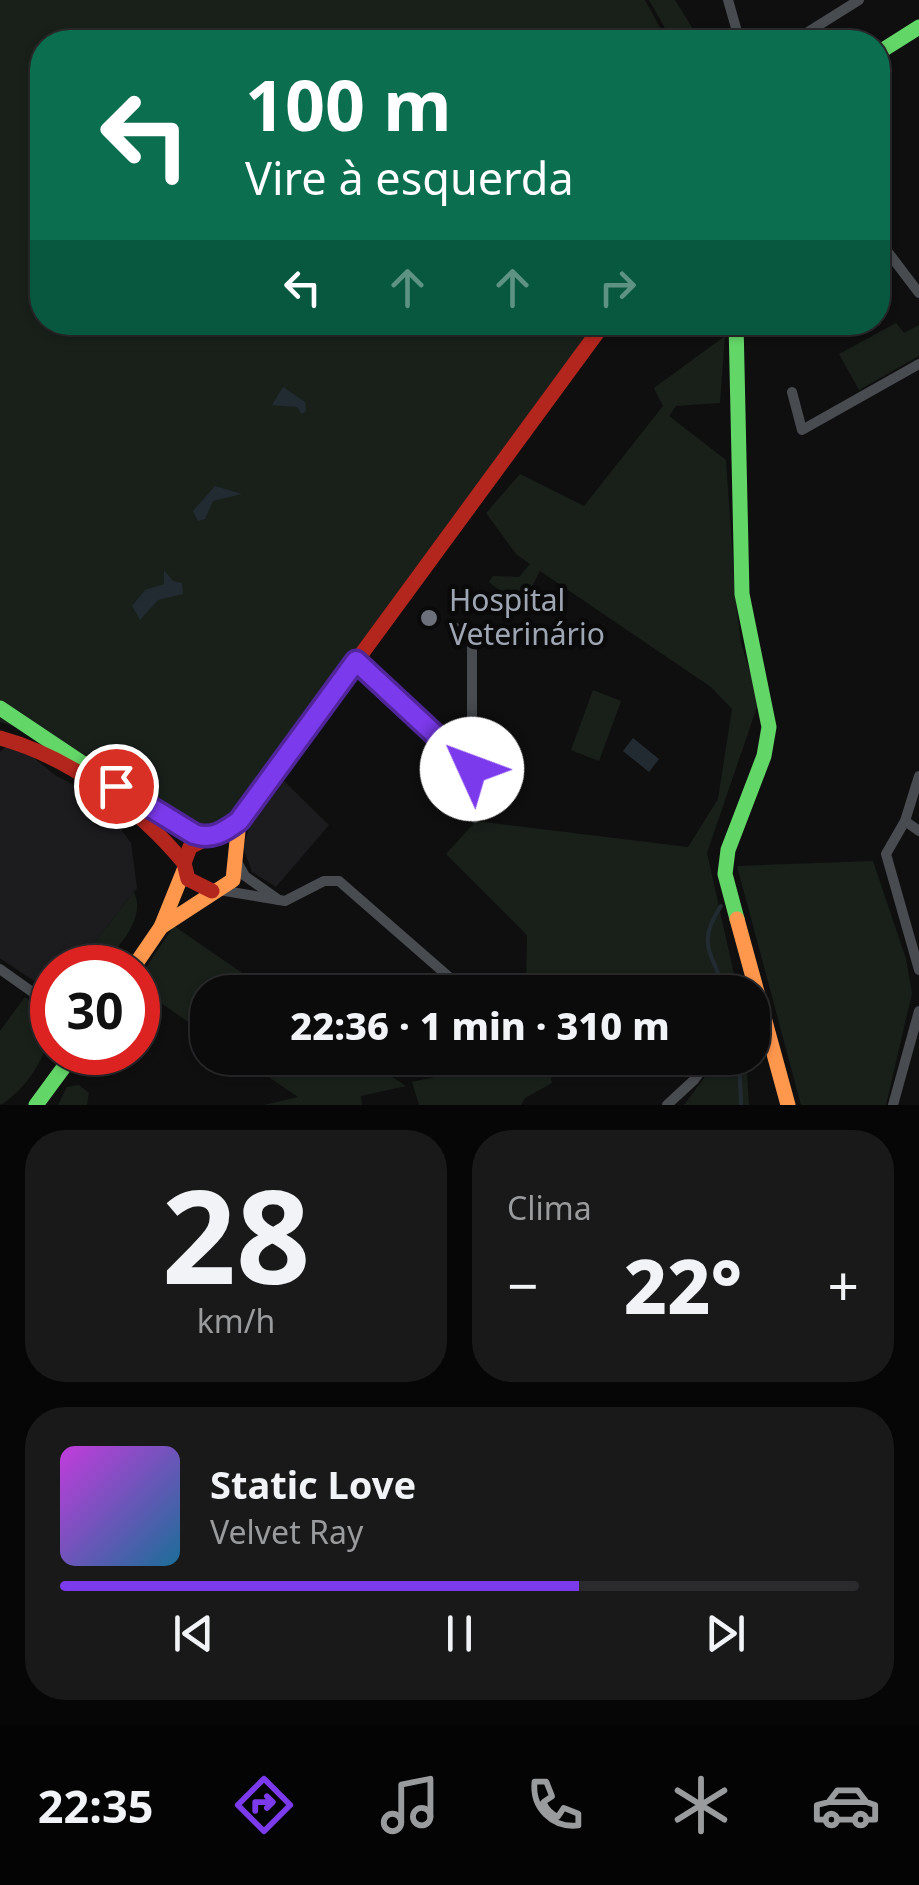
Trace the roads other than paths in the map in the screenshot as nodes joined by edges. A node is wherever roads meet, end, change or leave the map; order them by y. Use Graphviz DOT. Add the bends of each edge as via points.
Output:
graph roads {
  1 [pos="728,0"];
  2 [pos="859,0"];
  3 [pos="919,27"];
  4 [pos="737,30"];
  5 [pos="811,30"];
  6 [pos="890,45"];
  7 [pos="890,255"];
  8 [pos="919,271"];
  9 [pos="908,280"];
  10 [pos="919,294"];
  11 [pos="595,335"];
  12 [pos="736,335"];
  13 [pos="919,364"];
  14 [pos="792,392"];
  15 [pos="454,627"];
  16 [pos="356,661"];
  17 [pos="3,712"];
  18 [pos="0,738"];
  19 [pos="472,769"];
  20 [pos="919,776"];
  21 [pos="475,818"];
  22 [pos="905,820"];
  23 [pos="239,821"];
  24 [pos="919,831"];
  25 [pos="208,838"];
  26 [pos="236,858"];
  27 [pos="184,866"];
  28 [pos="215,891"];
  29 [pos="280,901"];
  30 [pos="161,927"];
  31 [pos="149,945"];
  32 [pos="0,969"];
  33 [pos="919,970"];
  34 [pos="447,975"];
  35 [pos="747,975"];
  36 [pos="30,990"];
  37 [pos="919,1011"];
  38 [pos="770,1058"];
  39 [pos="58,1075"];
  40 [pos="698,1075"];
  41 [pos="36,1105"];
  42 [pos="667,1105"];
  43 [pos="788,1105"];
  44 [pos="893,1105"];
  1 -- 4 [label="street"];
  2 -- 5 [label="street"];
  3 -- 6 [label="street"];
  7 -- 9 [label="street"];
  8 -- 9 [label="street"];
  9 -- 10 [label="street"];
  11 -- 16 [label="street"];
  12 -- 35 [label="street" via="742,594 769,726 728,850 726,874"];
  13 -- 14 [label="street" via="802,430"];
  15 -- 19 [label="street" via="472,639"];
  16 -- 19 [label="street"];
  16 -- 23 [label="street"];
  17 -- 18 [label="street"];
  17 -- 25 [label="street" via="172,823"];
  18 -- 27 [label="street" via="28,743 85,781 159,833"];
  19 -- 21 [label="street"];
  20 -- 22 [label="street"];
  22 -- 24 [label="street"];
  22 -- 33 [label="street" via="886,854"];
  23 -- 25 [label="street"];
  23 -- 26 [label="street"];
  25 -- 26 [label="street" via="225,842"];
  25 -- 27 [label="street" via="190,847"];
  26 -- 28 [label="street" via="232,880"];
  26 -- 29 [label="street" via="245,876"];
  27 -- 28 [label="street" via="194,886"];
  27 -- 30 [label="street"];
  28 -- 29 [label="street"];
  28 -- 30 [label="street"];
  29 -- 34 [label="street" via="324,881 347,885"];
  30 -- 31 [label="street"];
  32 -- 36 [label="street"];
  37 -- 44 [label="street"];
  38 -- 43 [label="street"];
  39 -- 41 [label="street"];
  40 -- 42 [label="street"];
}
